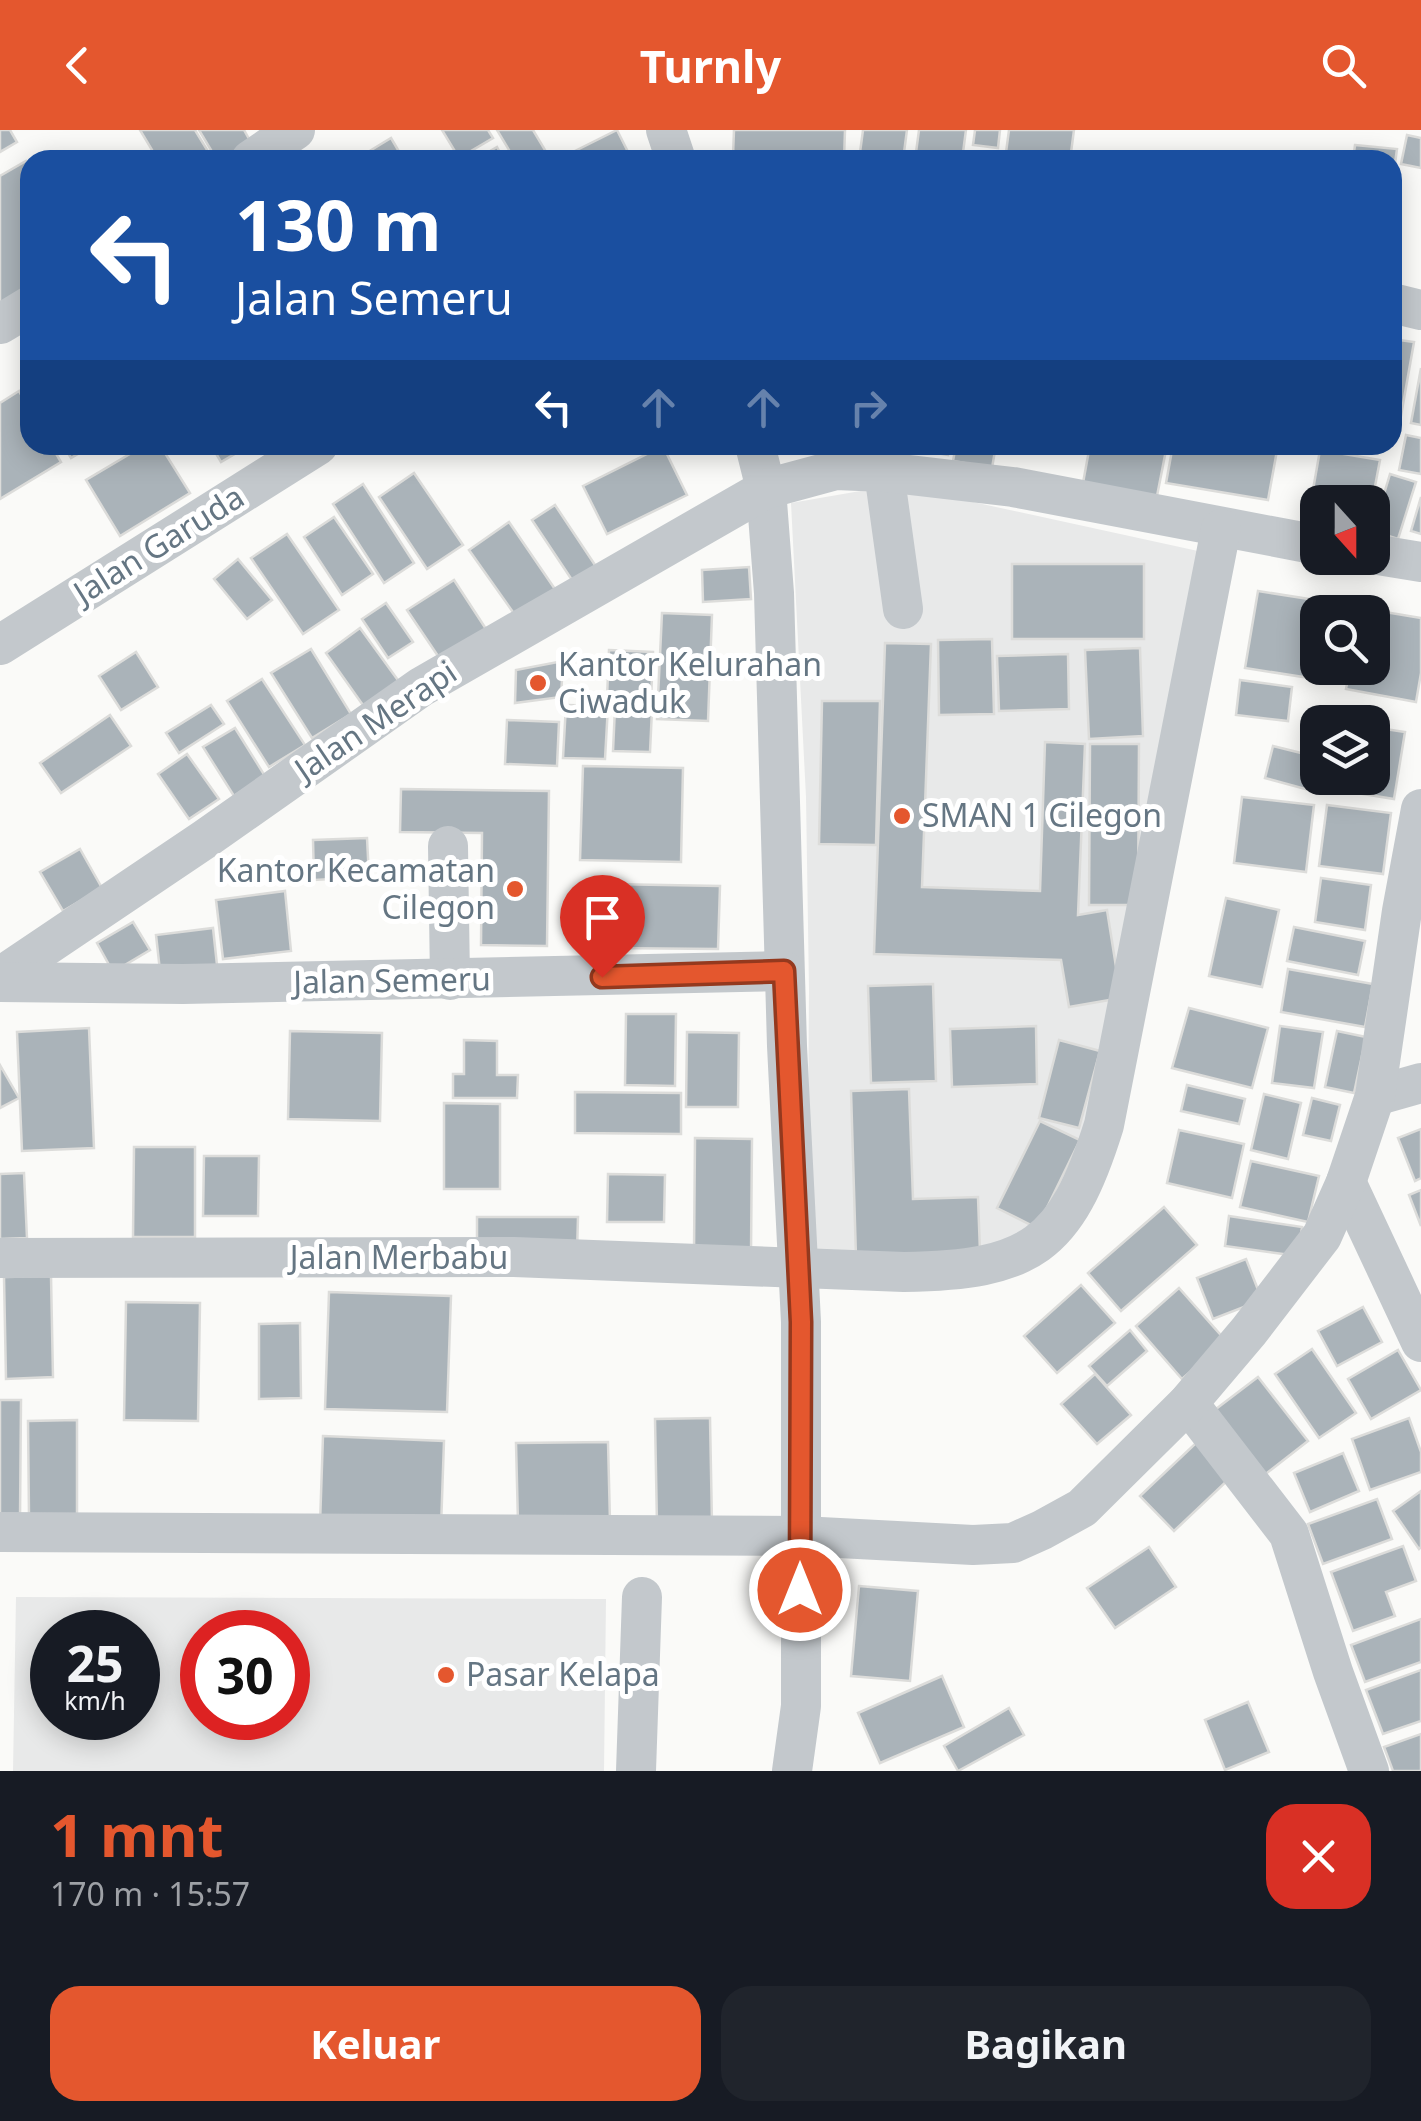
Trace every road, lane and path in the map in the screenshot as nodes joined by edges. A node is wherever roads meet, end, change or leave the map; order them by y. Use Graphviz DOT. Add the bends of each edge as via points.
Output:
graph roads {
  1 [pos="296,130"];
  2 [pos="266,150"];
  3 [pos="302,455"];
  4 [pos="758,455"];
  5 [pos="884,472"];
  6 [pos="766,488"];
  7 [pos="1221,529"];
  8 [pos="1300,542"];
  9 [pos="1390,557"];
  10 [pos="1421,562"];
  11 [pos="903,610"];
  12 [pos="0,645"];
  13 [pos="1421,808"];
  14 [pos="448,846"];
  15 [pos="784,971"];
  16 [pos="0,979"];
  17 [pos="450,980"];
  18 [pos="1421,1083"];
  19 [pos="1374,1096"];
  20 [pos="1346,1182"];
  21 [pos="0,1258"];
  22 [pos="798,1269"];
  23 [pos="1421,1342"];
  24 [pos="1188,1404"];
  25 [pos="0,1532"];
  26 [pos="800,1536"];
  27 [pos="642,1597"];
  28 [pos="636,1771"];
  29 [pos="792,1771"];
  30 [pos="1369,1771"];
  1 -- 2 [label="street"];
  3 -- 12 [label="street, Jalan Garuda"];
  4 -- 6 [label="street"];
  5 -- 6 [label="street, Jalan Merapi" via="836,470"];
  5 -- 7 [label="street, Jalan Merapi" via="1013,487"];
  5 -- 11 [label="street"];
  6 -- 15 [label="street"];
  6 -- 16 [label="street, Jalan Merapi" via="421,687"];
  7 -- 8 [label="street, Jalan Merapi"];
  7 -- 22 [label="street, Jalan Merbabu" via="1104,1125 1072,1208 1013,1259 964,1271"];
  9 -- 10 [label="street"];
  13 -- 19 [label="street"];
  14 -- 17 [label="street"];
  15 -- 17 [label="street, Jalan Semeru"];
  15 -- 22 [label="street"];
  16 -- 17 [label="street, Jalan Semeru"];
  18 -- 19 [label="street"];
  19 -- 20 [label="street"];
  20 -- 23 [label="street"];
  20 -- 24 [label="street" via="1322,1236"];
  21 -- 22 [label="street, Jalan Merbabu" via="514,1257"];
  22 -- 26 [label="street"];
  24 -- 26 [label="street" via="1082,1508 1013,1543"];
  24 -- 30 [label="street" via="1289,1534"];
  25 -- 26 [label="street"];
  26 -- 29 [label="street" via="801,1706"];
  27 -- 28 [label="street"];
}
